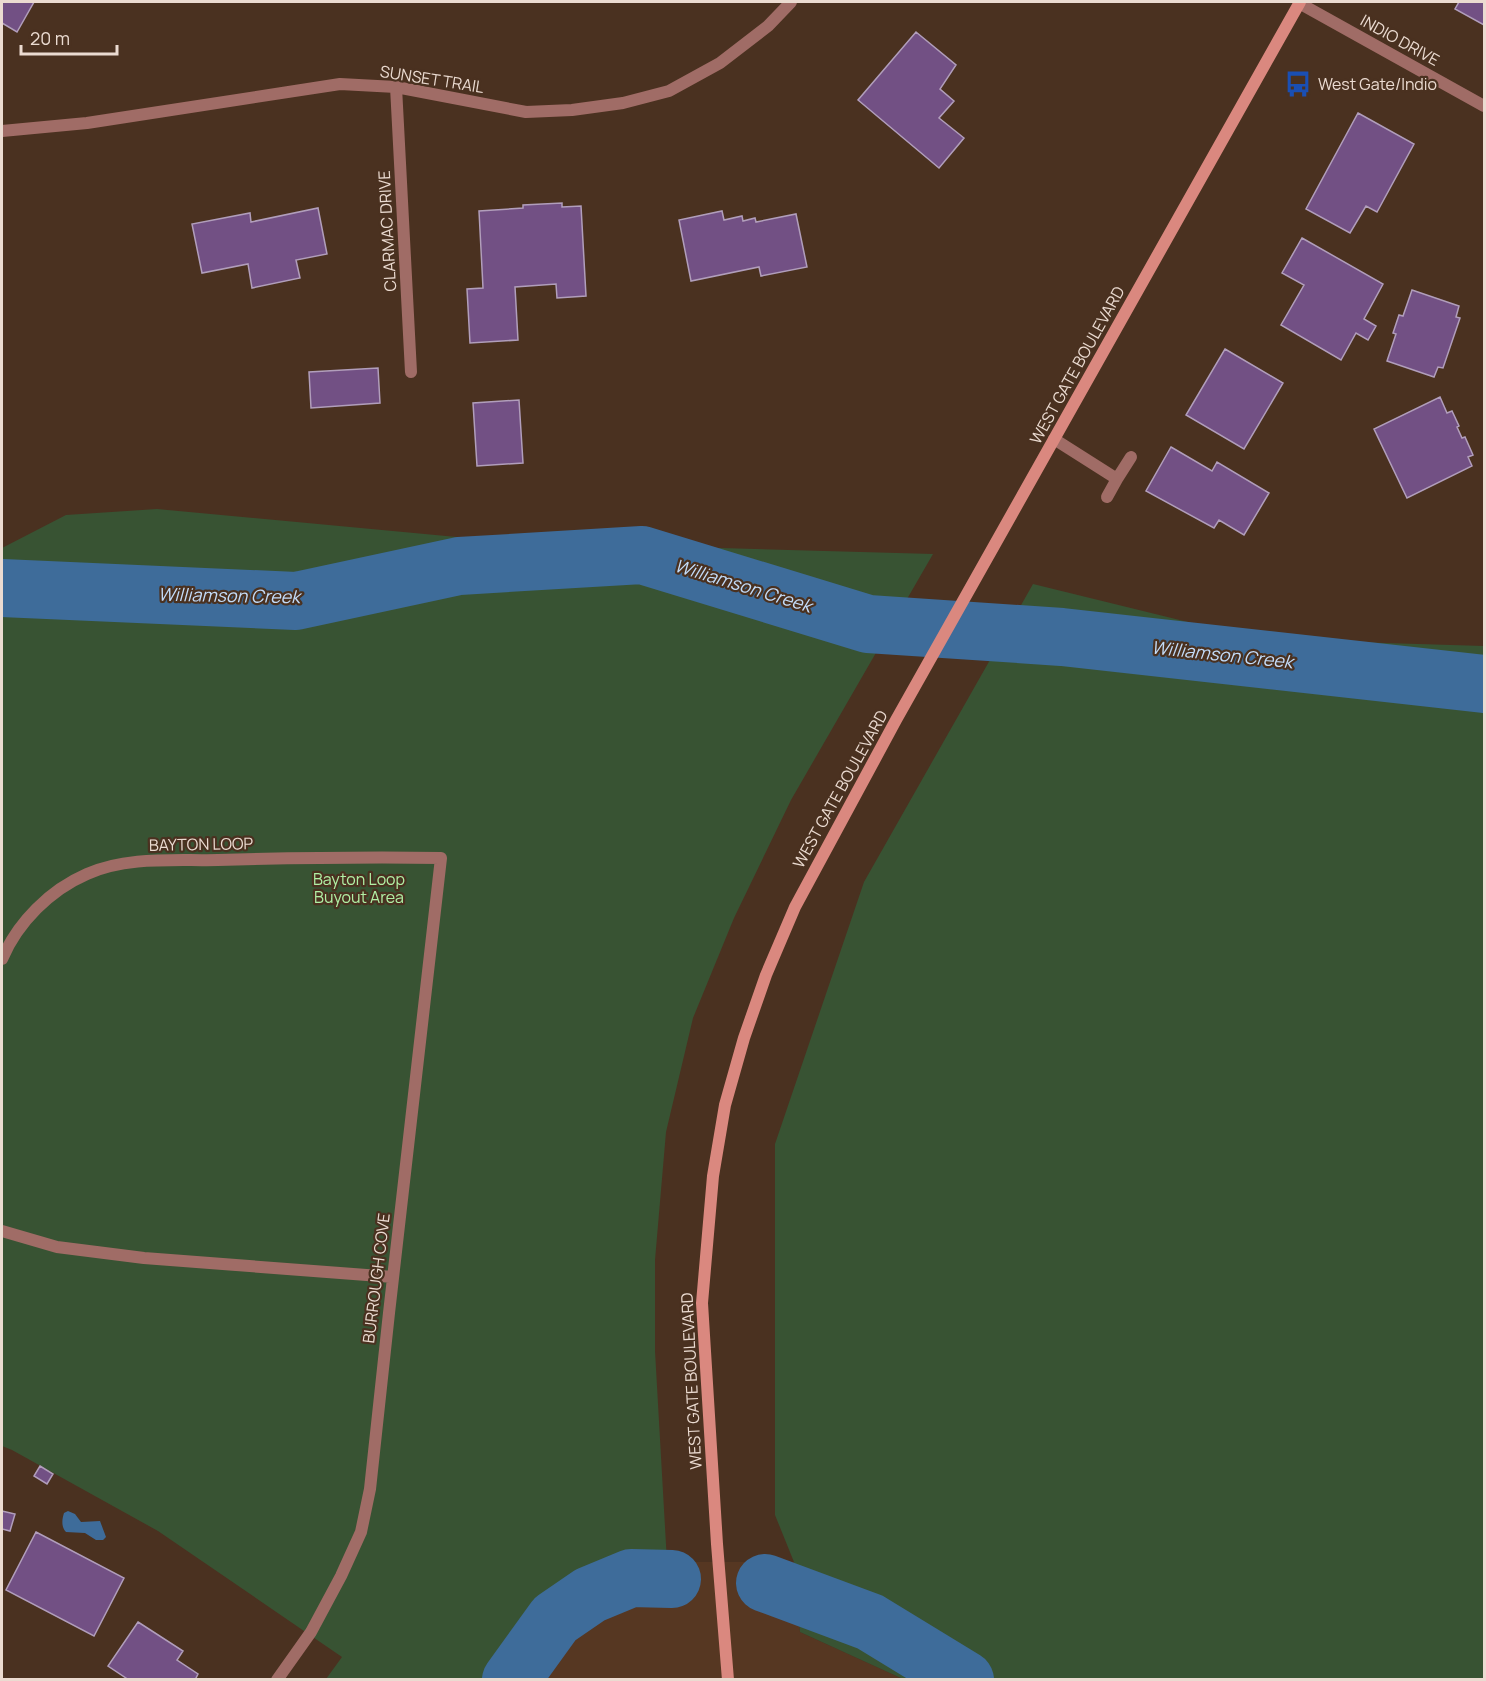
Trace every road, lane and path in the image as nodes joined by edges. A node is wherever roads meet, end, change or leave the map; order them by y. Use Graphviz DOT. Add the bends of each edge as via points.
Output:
graph roads {
  1 [pos="791,2"];
  2 [pos="1300,2"];
  3 [pos="396,87"];
  4 [pos="1485,106"];
  5 [pos="2,131"];
  6 [pos="411,372"];
  7 [pos="1054,439"];
  8 [pos="1131,457"];
  9 [pos="1117,479"];
  10 [pos="1107,497"];
  11 [pos="441,858"];
  12 [pos="2,959"];
  13 [pos="2,1231"];
  14 [pos="393,1277"];
  15 [pos="277,1680"];
  16 [pos="728,1680"];
  1 -- 3 [label="street, SUNSET TRAIL" via="768,26 720,63 669,91 623,103 526,112"];
  2 -- 4 [label="street, INDIO DRIVE"];
  2 -- 7 [label="main road, WEST GATE BOULEVARD"];
  3 -- 5 [label="street, SUNSET TRAIL" via="340,84 87,123"];
  3 -- 6 [label="street, CLARMAC DRIVE"];
  7 -- 9 [label="street"];
  7 -- 16 [label="main road, WEST GATE BOULEVARD" via="795,907 766,975 725,1105 713,1176 702,1303"];
  8 -- 9 [label="street"];
  9 -- 10 [label="street"];
  11 -- 12 [label="street, BAYTON LOOP" via="130,862 88,873 56,891 29,917"];
  11 -- 14 [label="street, BURROUGH COVE"];
  13 -- 14 [label="street" via="57,1247 144,1258"];
  14 -- 15 [label="street, BURROUGH COVE" via="370,1489 361,1532 311,1632"];
}
